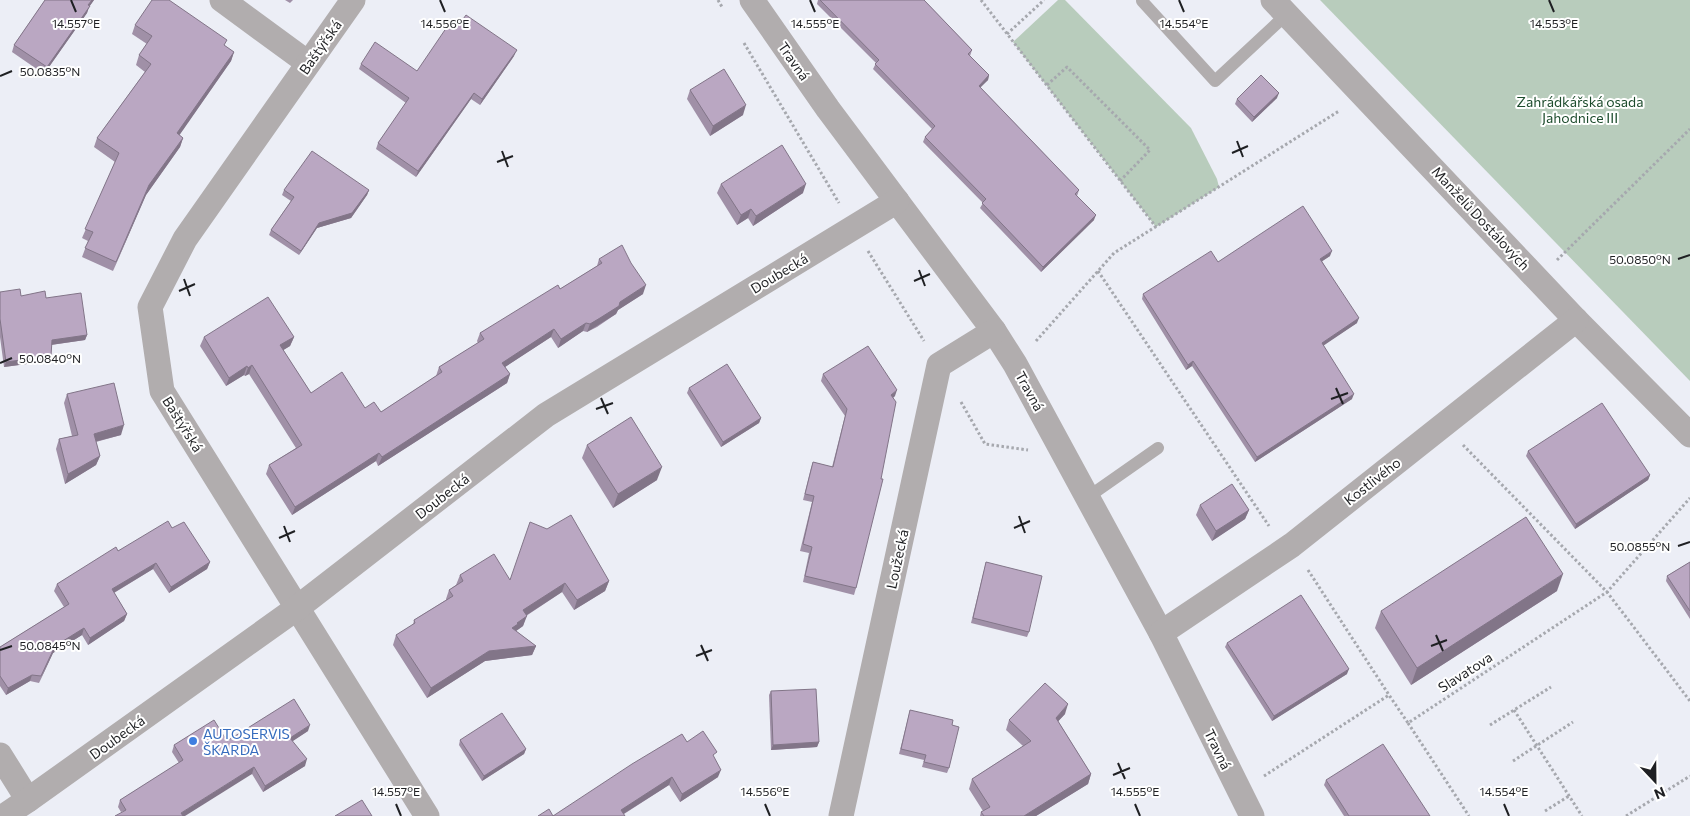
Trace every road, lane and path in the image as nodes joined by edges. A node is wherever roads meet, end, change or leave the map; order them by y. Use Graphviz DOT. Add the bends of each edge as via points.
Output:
graph roads {
  1 [pos="222,0"];
  2 [pos="353,0"];
  3 [pos="718,0"];
  4 [pos="752,0"];
  5 [pos="981,0"];
  6 [pos="1044,0"];
  7 [pos="1142,2"];
  8 [pos="1280,7"];
  9 [pos="723,8"];
  10 [pos="1007,34"];
  11 [pos="743,42"];
  12 [pos="308,63"];
  13 [pos="1047,86"];
  14 [pos="1364,95"];
  15 [pos="1690,129"];
  16 [pos="1120,181"];
  17 [pos="897,201"];
  18 [pos="854,227"];
  19 [pos="1156,227"];
  20 [pos="1098,271"];
  21 [pos="1538,279"];
  22 [pos="1576,320"];
  23 [pos="994,331"];
  24 [pos="1015,364"];
  25 [pos="939,366"];
  26 [pos="1444,425"];
  27 [pos="1690,435"];
  28 [pos="1158,448"];
  29 [pos="1065,456"];
  30 [pos="1088,497"];
  31 [pos="1690,498"];
  32 [pos="1292,545"];
  33 [pos="1607,592"];
  34 [pos="298,608"];
  35 [pos="1161,633"];
  36 [pos="1550,687"];
  37 [pos="1389,695"];
  38 [pos="1690,701"];
  39 [pos="1514,710"];
  40 [pos="1574,722"];
  41 [pos="1408,723"];
  42 [pos="1490,725"];
  43 [pos="1536,745"];
  44 [pos="0,755"];
  45 [pos="1513,761"];
  46 [pos="1690,776"];
  47 [pos="1240,792"];
  48 [pos="1569,796"];
  49 [pos="28,800"];
  50 [pos="1545,810"];
  51 [pos="4,816"];
  52 [pos="427,816"];
  53 [pos="841,816"];
  54 [pos="1252,816"];
  55 [pos="1468,816"];
  56 [pos="1582,816"];
  57 [pos="1626,816"];
  1 -- 12 [label="street"];
  2 -- 12 [label="street, Baštýřská"];
  3 -- 9 [label="path"];
  4 -- 17 [label="street, Travná"];
  5 -- 10 [label="path"];
  6 -- 10 [label="path"];
  7 -- 8 [label="lane" via="1215,81"];
  8 -- 14 [label="street, Manželů Dostálových"];
  10 -- 13 [label="path"];
  11 -- 18 [label="path"];
  12 -- 34 [label="street, Baštýřská" via="185,239 150,307 162,391"];
  13 -- 16 [label="path"];
  13 -- 16 [label="path" via="1067,67 1150,150"];
  14 -- 19 [label="path"];
  14 -- 21 [label="street, Manželů Dostálových"];
  15 -- 21 [label="path"];
  16 -- 19 [label="path"];
  17 -- 18 [label="street, Doubecká"];
  17 -- 23 [label="street, Travná"];
  18 -- 25 [label="path"];
  18 -- 34 [label="street, Doubecká" via="546,415"];
  19 -- 20 [label="path" via="1114,253"];
  20 -- 24 [label="path"];
  20 -- 32 [label="path" via="1270,527"];
  21 -- 22 [label="street, Manželů Dostálových"];
  22 -- 26 [label="street, Kostlivého"];
  22 -- 27 [label="street, Manželů Dostálových"];
  23 -- 24 [label="street, Travná"];
  23 -- 25 [label="street"];
  24 -- 29 [label="street, Travná"];
  25 -- 29 [label="path" via="985,444"];
  25 -- 53 [label="street, Loužecká"];
  26 -- 32 [label="street, Kostlivého"];
  26 -- 33 [label="path"];
  28 -- 30 [label="lane"];
  29 -- 30 [label="street, Travná"];
  30 -- 35 [label="street, Travná"];
  31 -- 33 [label="path, Slavatova"];
  32 -- 35 [label="street, Kostlivého"];
  32 -- 37 [label="path"];
  33 -- 38 [label="path"];
  33 -- 41 [label="path, Slavatova"];
  34 -- 49 [label="street, Doubecká"];
  34 -- 52 [label="street, Baštýřská"];
  35 -- 47 [label="street, Travná"];
  36 -- 39 [label="path"];
  37 -- 41 [label="path"];
  37 -- 47 [label="path"];
  39 -- 42 [label="path"];
  39 -- 43 [label="path"];
  40 -- 43 [label="path"];
  41 -- 55 [label="path"];
  43 -- 45 [label="path"];
  43 -- 48 [label="path"];
  44 -- 49 [label="street"];
  46 -- 57 [label="path"];
  47 -- 54 [label="street, Travná"];
  48 -- 50 [label="path"];
  48 -- 56 [label="path"];
  49 -- 51 [label="street, Doubecká"];
}
